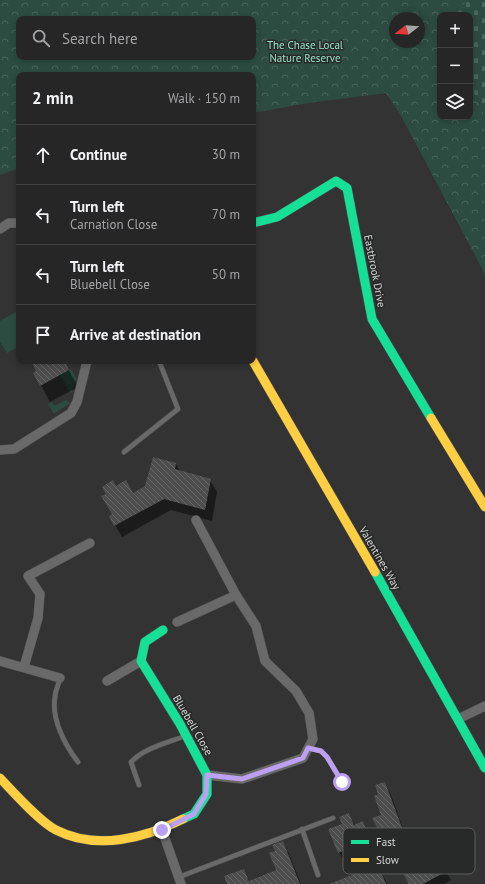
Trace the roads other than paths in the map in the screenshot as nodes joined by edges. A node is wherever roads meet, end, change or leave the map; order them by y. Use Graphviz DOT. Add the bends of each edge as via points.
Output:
graph roads {
  1 [pos="16,222"];
  2 [pos="256,222"];
  3 [pos="0,229"];
  4 [pos="86,364"];
  5 [pos="160,364"];
  6 [pos="255,364"];
  7 [pos="0,450"];
  8 [pos="124,452"];
  9 [pos="485,507"];
  10 [pos="196,520"];
  11 [pos="90,543"];
  12 [pos="236,595"];
  13 [pos="177,622"];
  14 [pos="163,630"];
  15 [pos="0,661"];
  16 [pos="141,661"];
  17 [pos="24,667"];
  18 [pos="60,678"];
  19 [pos="106,681"];
  20 [pos="485,706"];
  21 [pos="458,720"];
  22 [pos="186,736"];
  23 [pos="308,748"];
  24 [pos="78,762"];
  25 [pos="485,768"];
  26 [pos="207,775"];
  27 [pos="0,778"];
  28 [pos="342,782"];
  29 [pos="139,785"];
  30 [pos="333,818"];
  31 [pos="302,829"];
  32 [pos="162,830"];
  33 [pos="318,875"];
  34 [pos="180,880"];
  1 -- 3 [label="street"];
  2 -- 9 [label="street, Eastbrook Drive" via="277,217 336,181 347,188 372,319"];
  4 -- 7 [label="street" via="77,402 71,413 14,449"];
  5 -- 8 [label="lane" via="178,409"];
  6 -- 21 [label="street, Valentines Way"];
  10 -- 12 [label="street"];
  11 -- 17 [label="street" via="28,576 40,594 38,618"];
  12 -- 13 [label="street"];
  12 -- 23 [label="street" via="256,626 265,661 296,691 309,713 313,739"];
  14 -- 16 [label="street" via="145,642"];
  15 -- 17 [label="street"];
  16 -- 19 [label="street"];
  16 -- 22 [label="street, Bluebell Close"];
  17 -- 18 [label="street"];
  18 -- 24 [label="lane" via="54,697 55,708 63,739"];
  20 -- 21 [label="street"];
  21 -- 25 [label="street, Valentines Way"];
  22 -- 26 [label="street, Bluebell Close"];
  22 -- 29 [label="lane" via="147,751 131,762"];
  23 -- 26 [label="street" via="303,758 242,779"];
  23 -- 28 [label="lane" via="321,751"];
  26 -- 32 [label="street" via="206,794 194,814"];
  27 -- 32 [label="street" via="28,807 56,830 91,841 122,840"];
  30 -- 31 [label="lane"];
  31 -- 33 [label="lane"];
  31 -- 34 [label="lane"];
  32 -- 34 [label="street"];
}
